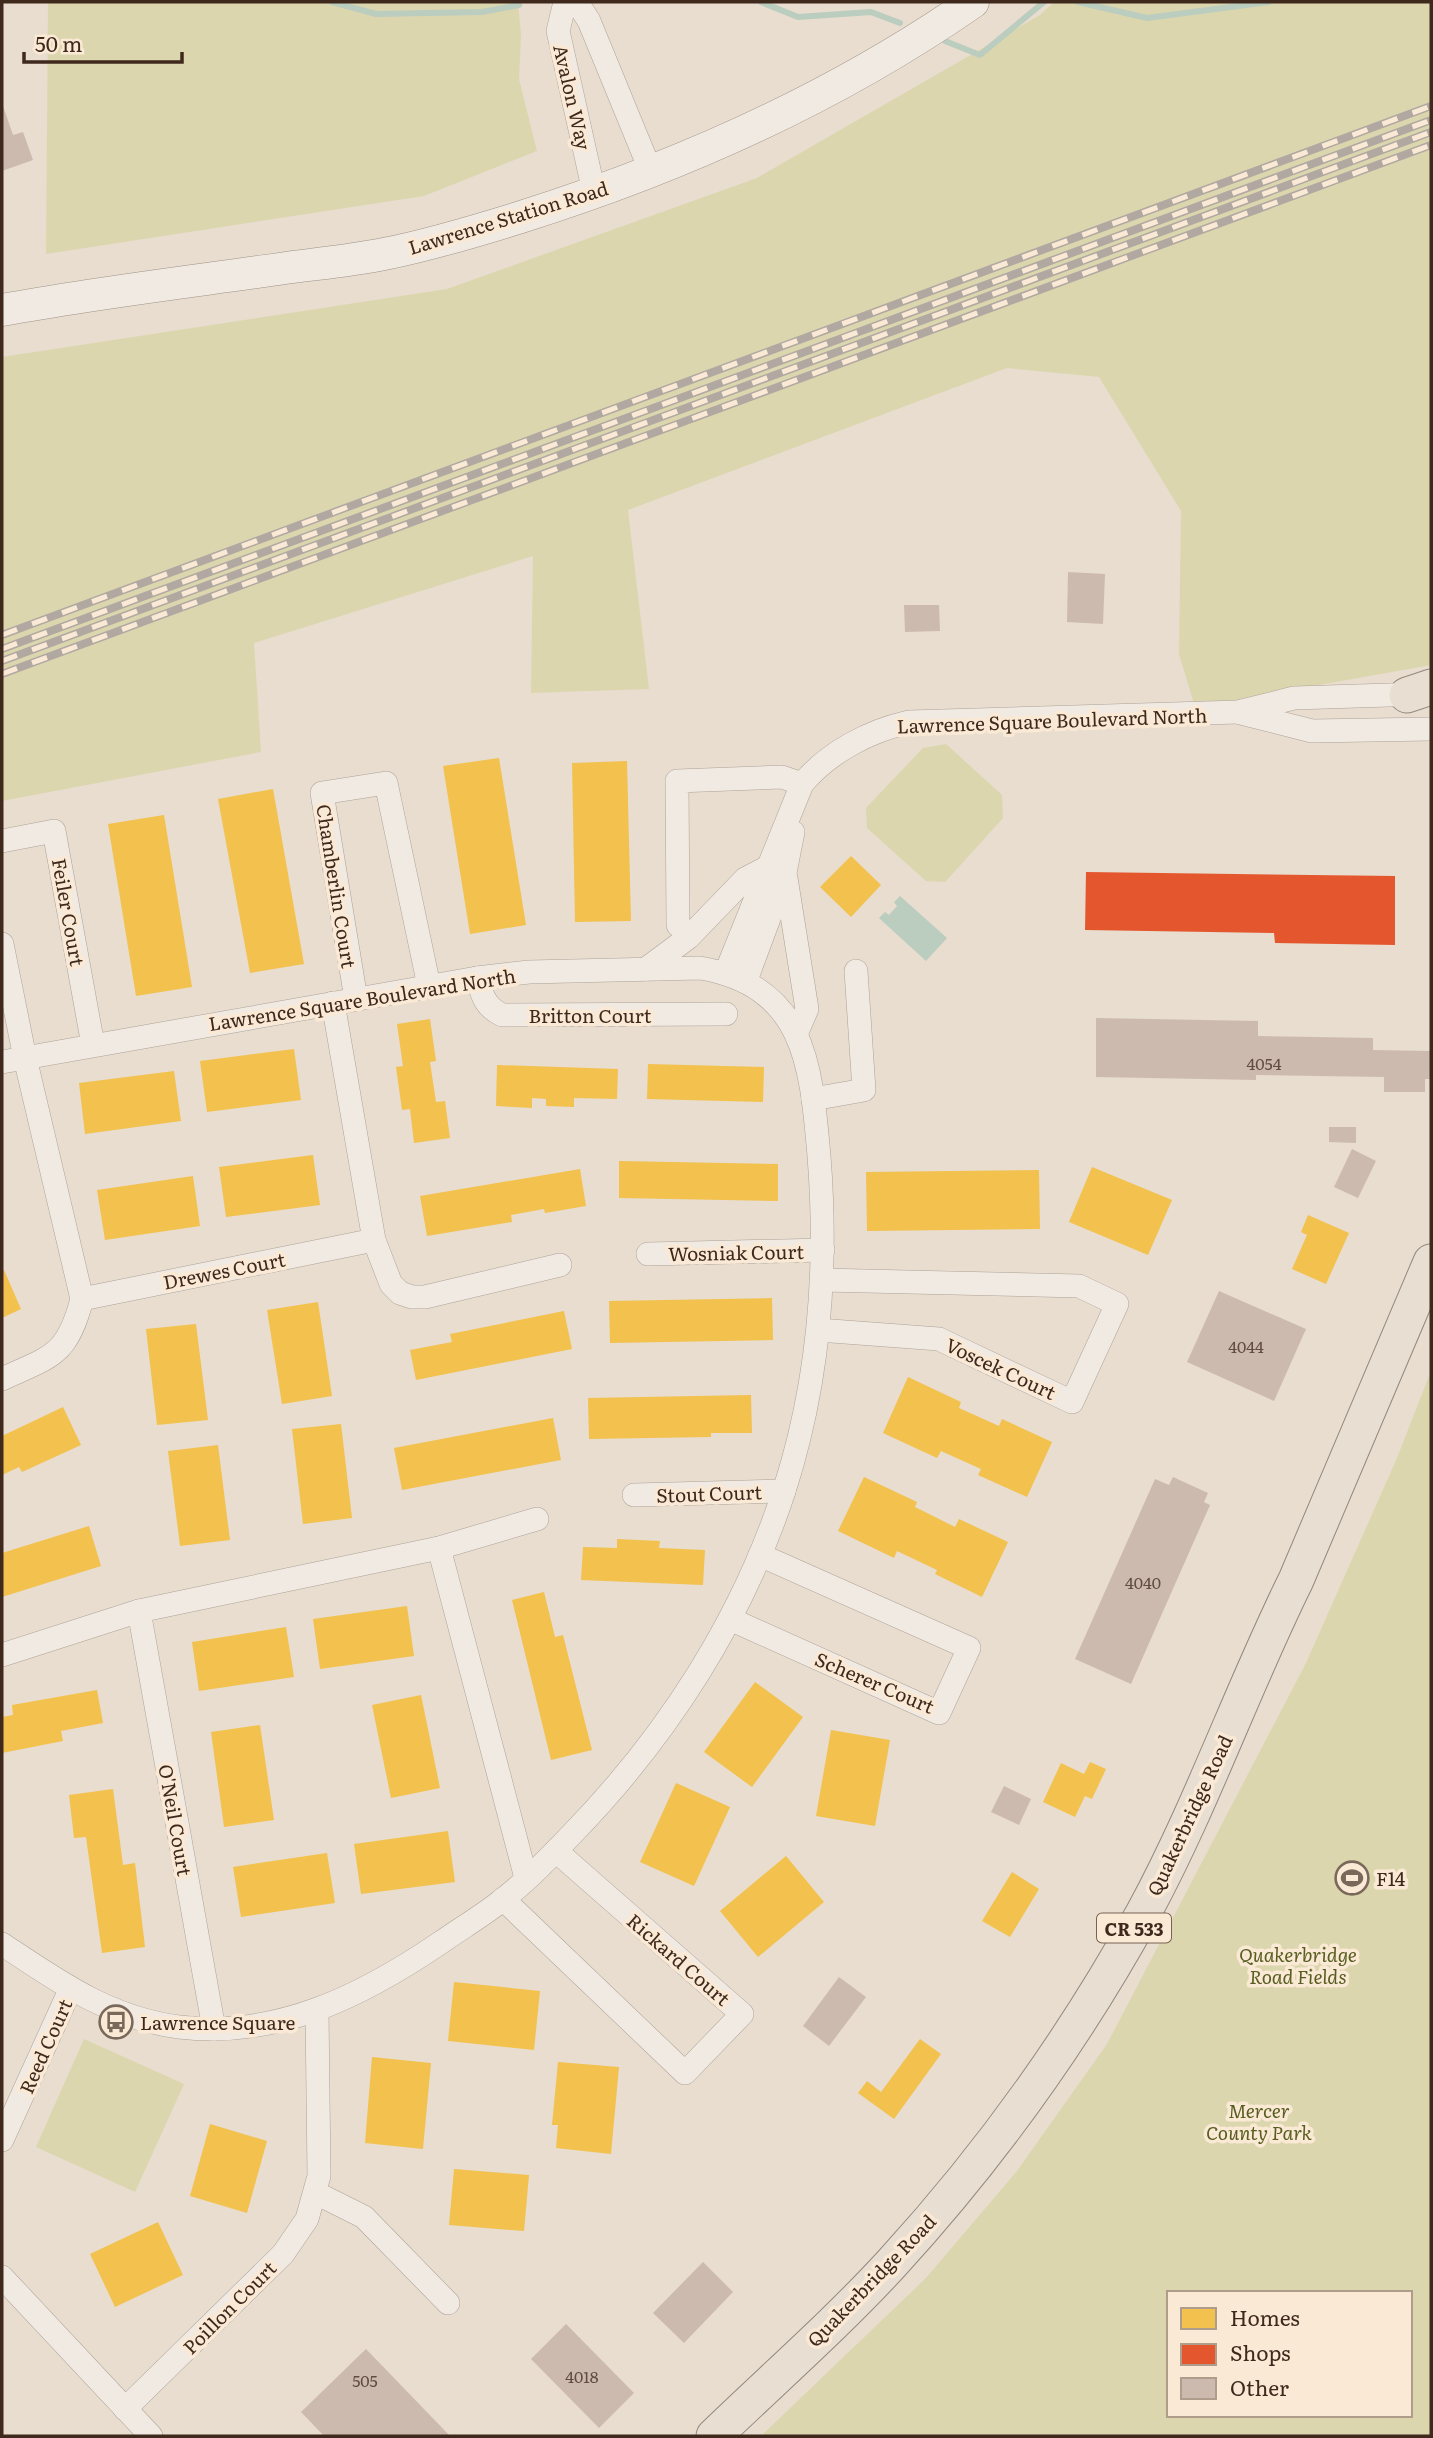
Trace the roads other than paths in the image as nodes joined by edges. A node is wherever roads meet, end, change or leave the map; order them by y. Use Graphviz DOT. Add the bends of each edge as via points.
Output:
graph roads {
  1 [pos="565,2"];
  2 [pos="577,2"];
  3 [pos="973,2"];
  4 [pos="651,172"];
  5 [pos="594,192"];
  6 [pos="2,310"];
  7 [pos="1423,692"];
  8 [pos="1238,712"];
  9 [pos="1431,729"];
  10 [pos="802,784"];
  11 [pos="2,841"];
  12 [pos="777,871"];
  13 [pos="678,925"];
  14 [pos="2,944"];
  15 [pos="646,969"];
  16 [pos="856,971"];
  17 [pos="736,976"];
  18 [pos="477,978"];
  19 [pos="429,986"];
  20 [pos="356,999"];
  21 [pos="332,1003"];
  22 [pos="726,1014"];
  23 [pos="797,1032"];
  24 [pos="93,1045"];
  25 [pos="25,1058"];
  26 [pos="2,1062"];
  27 [pos="813,1099"];
  28 [pos="374,1240"];
  29 [pos="823,1250"];
  30 [pos="1431,1253"];
  31 [pos="648,1254"];
  32 [pos="1431,1262"];
  33 [pos="560,1265"];
  34 [pos="822,1280"];
  35 [pos="82,1299"];
  36 [pos="1406,1324"];
  37 [pos="818,1330"];
  38 [pos="2,1379"];
  39 [pos="784,1491"];
  40 [pos="634,1495"];
  41 [pos="537,1519"];
  42 [pos="439,1548"];
  43 [pos="760,1555"];
  44 [pos="139,1611"];
  45 [pos="730,1619"];
  46 [pos="2,1656"];
  47 [pos="556,1851"];
  48 [pos="526,1878"];
  49 [pos="503,1899"];
  50 [pos="5,1949"];
  51 [pos="70,1990"];
  52 [pos="317,2011"];
  53 [pos="214,2029"];
  54 [pos="2,2140"];
  55 [pos="316,2193"];
  56 [pos="2,2277"];
  57 [pos="448,2303"];
  58 [pos="125,2409"];
  59 [pos="150,2436"];
  60 [pos="714,2436"];
  1 -- 5 [label="street, Avalon Way" via="558,31"];
  2 -- 4 [label="street, Avalon Way"];
  3 -- 4 [label="main road, Lawrence Station Road" via="822,93"];
  4 -- 5 [label="main road, Lawrence Station Road"];
  5 -- 6 [label="main road, Lawrence Station Road" via="474,232 383,255"];
  7 -- 8 [label="street, Lawrence Square Boulevard North" via="1294,698"];
  8 -- 9 [label="street, Lawrence Square Boulevard North" via="1312,731"];
  8 -- 10 [label="street, Lawrence Square Boulevard North" via="909,722 856,740"];
  10 -- 12 [label="street"];
  10 -- 13 [label="street" via="782,777 677,781"];
  11 -- 24 [label="street, Feiler Court" via="54,831"];
  12 -- 15 [label="street" via="745,879 688,937"];
  12 -- 17 [label="street"];
  12 -- 23 [label="street" via="807,1009"];
  14 -- 25 [label="street"];
  15 -- 17 [label="street, Lawrence Square Boulevard North" via="701,968"];
  15 -- 18 [label="street, Lawrence Square Boulevard North"];
  16 -- 27 [label="street" via="864,1090"];
  17 -- 23 [label="street" via="766,994"];
  18 -- 19 [label="street, Lawrence Square Boulevard North"];
  18 -- 22 [label="street, Britton Court" via="483,1000 502,1015"];
  19 -- 20 [label="street, Lawrence Square Boulevard North"];
  19 -- 20 [label="street, Chamberlin Court" via="386,783 322,793"];
  20 -- 21 [label="street, Lawrence Square Boulevard North"];
  21 -- 24 [label="street, Lawrence Square Boulevard North"];
  21 -- 28 [label="street"];
  23 -- 27 [label="street"];
  24 -- 25 [label="street, Lawrence Square Boulevard North"];
  25 -- 26 [label="street, Lawrence Square Boulevard North"];
  25 -- 35 [label="street"];
  27 -- 29 [label="street"];
  28 -- 33 [label="street" via="391,1284 412,1297"];
  28 -- 35 [label="street, Drewes Court"];
  29 -- 31 [label="street, Wosniak Court"];
  29 -- 34 [label="street"];
  30 -- 36 [label="main road, CR 533"];
  32 -- 36 [label="main road, CR 533"];
  34 -- 37 [label="street"];
  34 -- 37 [label="street, Voscek Court" via="1079,1286 1117,1304 1072,1402 939,1339"];
  35 -- 38 [label="street" via="75,1327 63,1344 49,1357"];
  36 -- 60 [label="main road, Quakerbridge Road / CR 533" via="1184,1831 1101,1986 1055,2059 949,2199 854,2302"];
  37 -- 39 [label="street"];
  39 -- 40 [label="street, Stout Court"];
  39 -- 43 [label="street"];
  41 -- 42 [label="street"];
  42 -- 44 [label="street"];
  42 -- 48 [label="street"];
  43 -- 45 [label="street"];
  43 -- 45 [label="street, Scherer Court" via="969,1648 939,1713"];
  44 -- 46 [label="street"];
  44 -- 53 [label="street, O'Neil Court"];
  45 -- 47 [label="street" via="686,1695 642,1756"];
  47 -- 48 [label="street"];
  47 -- 49 [label="street, Rickard Court" via="741,2014 685,2073"];
  48 -- 49 [label="street"];
  49 -- 52 [label="street" via="415,1959"];
  50 -- 51 [label="street"];
  51 -- 53 [label="street" via="143,2020"];
  51 -- 54 [label="street, Reed Court"];
  52 -- 53 [label="street" via="285,2021"];
  52 -- 55 [label="street, Poillon Court"];
  55 -- 57 [label="street" via="365,2217"];
  55 -- 58 [label="street, Poillon Court" via="307,2219 283,2253"];
  56 -- 58 [label="street"];
  58 -- 59 [label="street"];
}
